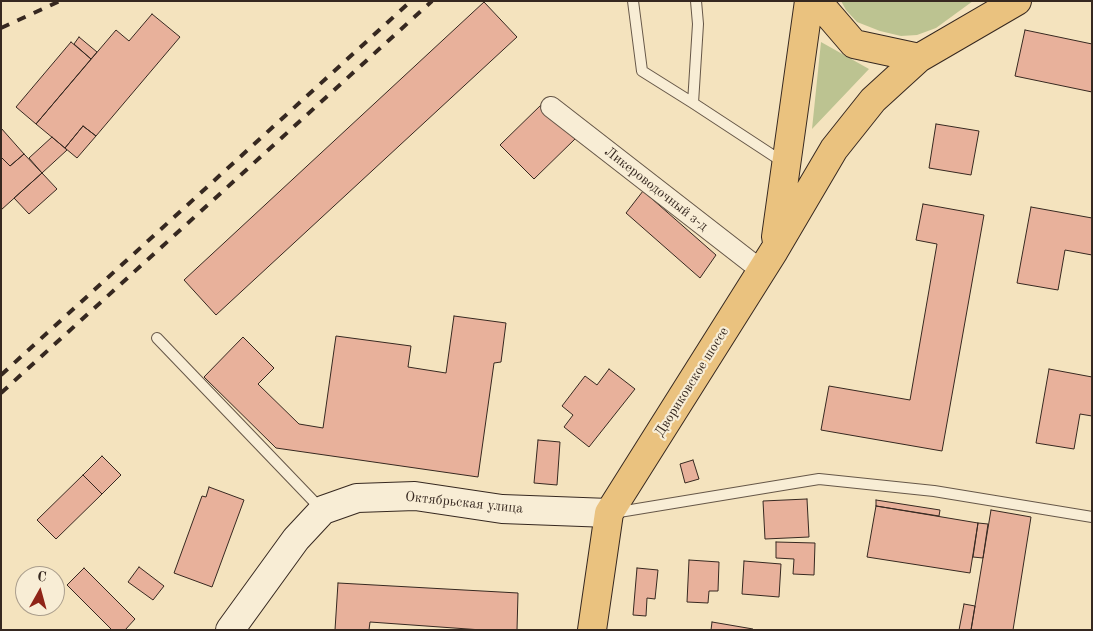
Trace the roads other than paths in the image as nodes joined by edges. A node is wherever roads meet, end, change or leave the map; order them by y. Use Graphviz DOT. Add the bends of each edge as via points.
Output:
graph roads {
  1 [pos="633,1"];
  2 [pos="696,1"];
  3 [pos="809,1"];
  4 [pos="817,1"];
  5 [pos="1017,1"];
  6 [pos="920,58"];
  7 [pos="693,103"];
  8 [pos="551,107"];
  9 [pos="786,164"];
  10 [pos="768,261"];
  11 [pos="157,338"];
  12 [pos="323,510"];
  13 [pos="609,513"];
  14 [pos="1092,517"];
  15 [pos="230,630"];
  16 [pos="592,630"];
  1 -- 7 [label="lane" via="642,72"];
  2 -- 7 [label="lane" via="698,24"];
  3 -- 9 [label="main road"];
  4 -- 6 [label="main road" via="854,44"];
  5 -- 6 [label="main road, Двориковское шоссе"];
  6 -- 10 [label="main road, Двориковское шоссе" via="873,100 834,149"];
  7 -- 9 [label="lane"];
  8 -- 10 [label="street, Ликероводочный з-д"];
  9 -- 10 [label="main road"];
  10 -- 13 [label="main road, Двориковское шоссе"];
  11 -- 12 [label="lane"];
  12 -- 13 [label="main road, Октябрьская улица" via="357,498 415,496 502,509"];
  12 -- 15 [label="main road, Октябрьская улица" via="296,539"];
  13 -- 14 [label="lane" via="819,480 934,491"];
  13 -- 16 [label="main road"];
}
